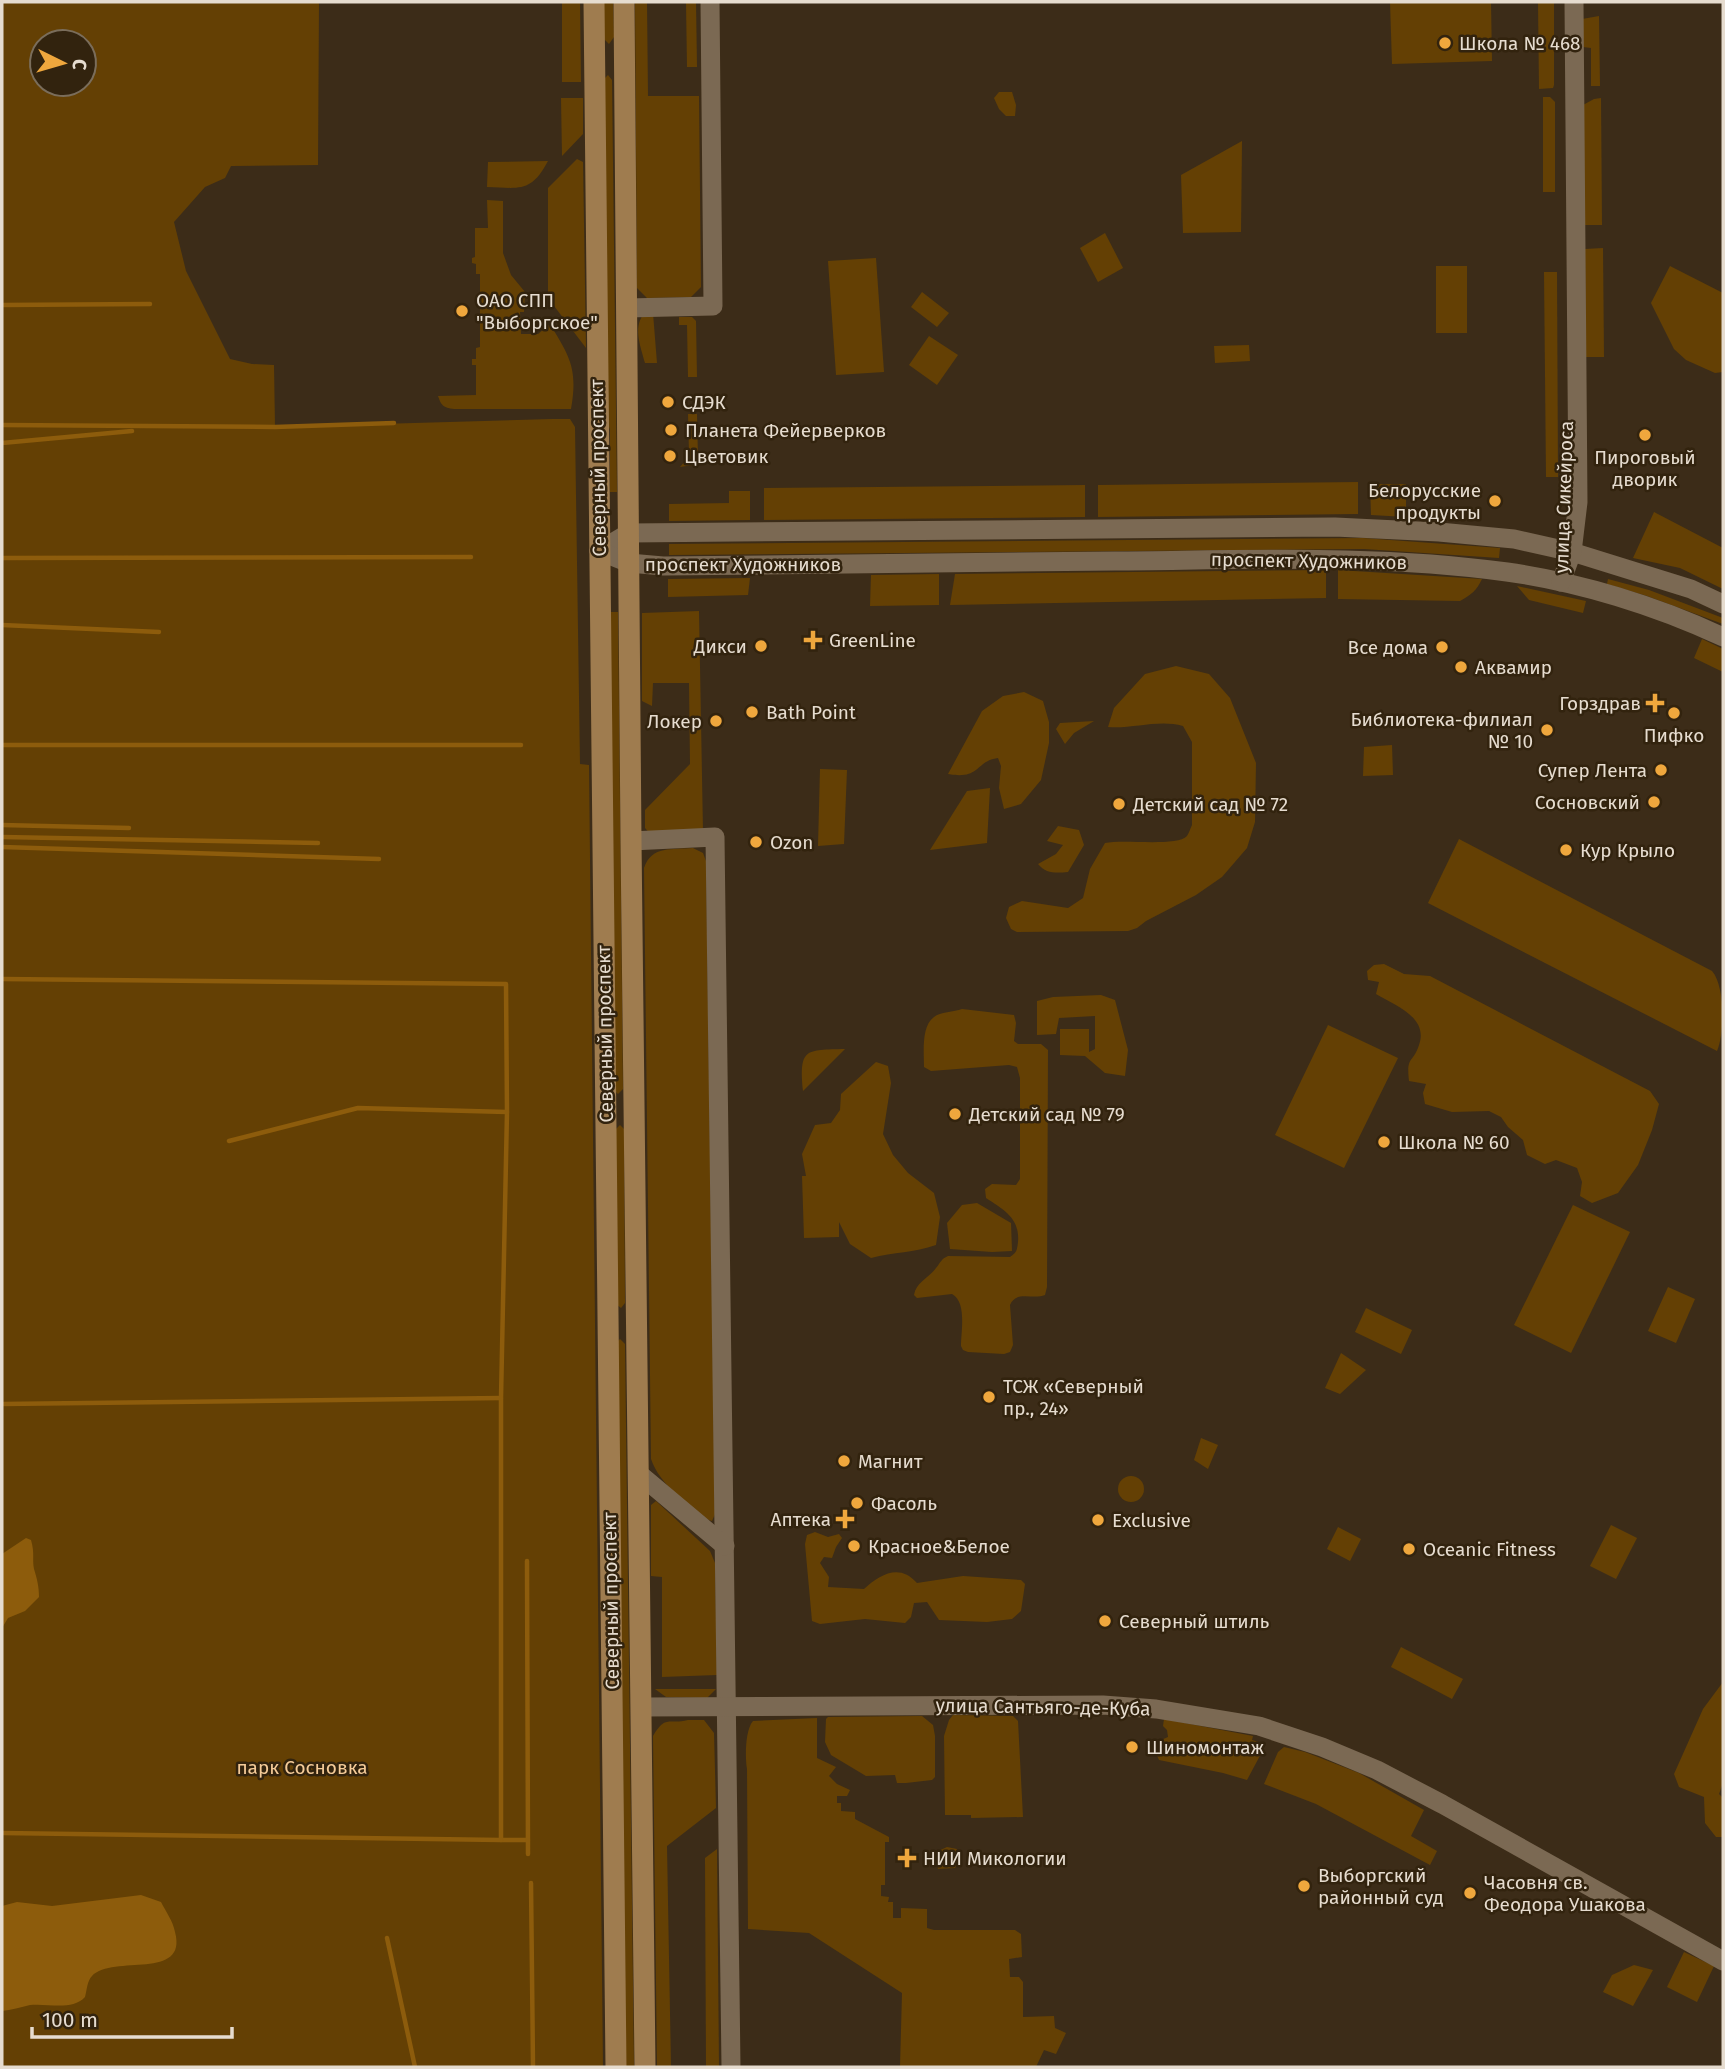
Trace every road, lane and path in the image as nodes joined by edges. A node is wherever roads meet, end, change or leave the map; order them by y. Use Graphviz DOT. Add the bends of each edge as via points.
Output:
graph roads {
  1 [pos="594,2"];
  2 [pos="624,2"];
  3 [pos="710,2"];
  4 [pos="1562,2"];
  5 [pos="1574,2"];
  6 [pos="627,308"];
  7 [pos="629,533"];
  8 [pos="1566,550"];
  9 [pos="600,551"];
  10 [pos="629,563"];
  11 [pos="1561,582"];
  12 [pos="1723,604"];
  13 [pos="1723,637"];
  14 [pos="631,841"];
  15 [pos="606,1099"];
  16 [pos="634,1099"];
  17 [pos="637,1330"];
  18 [pos="608,1332"];
  19 [pos="638,1473"];
  20 [pos="725,1546"];
  21 [pos="727,1706"];
  22 [pos="640,1707"];
  23 [pos="1723,1961"];
  24 [pos="616,2067"];
  25 [pos="645,2067"];
  26 [pos="731,2067"];
  1 -- 9 [label="main road, Северный проспект"];
  2 -- 6 [label="main road, Северный проспект"];
  3 -- 6 [label="street" via="713,306"];
  4 -- 8 [label="street, улица Сикейроса"];
  5 -- 8 [label="street, улица Сикейроса" via="1578,502"];
  6 -- 7 [label="main road, Северный проспект"];
  7 -- 8 [label="street, проспект Художников" via="1335,527 1465,534"];
  7 -- 9 [label="street, проспект Художников"];
  7 -- 10 [label="main road, Северный проспект"];
  8 -- 11 [label="street, улица Сикейроса"];
  8 -- 12 [label="street, проспект Художников" via="1691,589"];
  9 -- 10 [label="street, проспект Художников"];
  9 -- 15 [label="main road, Северный проспект"];
  10 -- 11 [label="street, проспект Художников" via="1343,559 1447,565"];
  10 -- 14 [label="main road, Северный проспект"];
  11 -- 13 [label="street, проспект Художников" via="1660,611"];
  14 -- 16 [label="main road, Северный проспект"];
  14 -- 20 [label="street" via="715,837"];
  15 -- 16 [label="main road" via="613,1108 625,1107"];
  15 -- 18 [label="main road, Северный проспект"];
  16 -- 17 [label="main road, Северный проспект"];
  17 -- 18 [label="main road" via="629,1323 618,1323"];
  17 -- 19 [label="main road, Северный проспект"];
  18 -- 24 [label="main road, Северный проспект"];
  19 -- 20 [label="street"];
  19 -- 22 [label="main road, Северный проспект"];
  20 -- 21 [label="street"];
  21 -- 22 [label="street, улица Сантьяго-де-Куба"];
  21 -- 23 [label="street, улица Сантьяго-де-Куба" via="1104,1704 1259,1726 1377,1770"];
  21 -- 26 [label="street"];
  22 -- 25 [label="main road, Северный проспект"];
}
